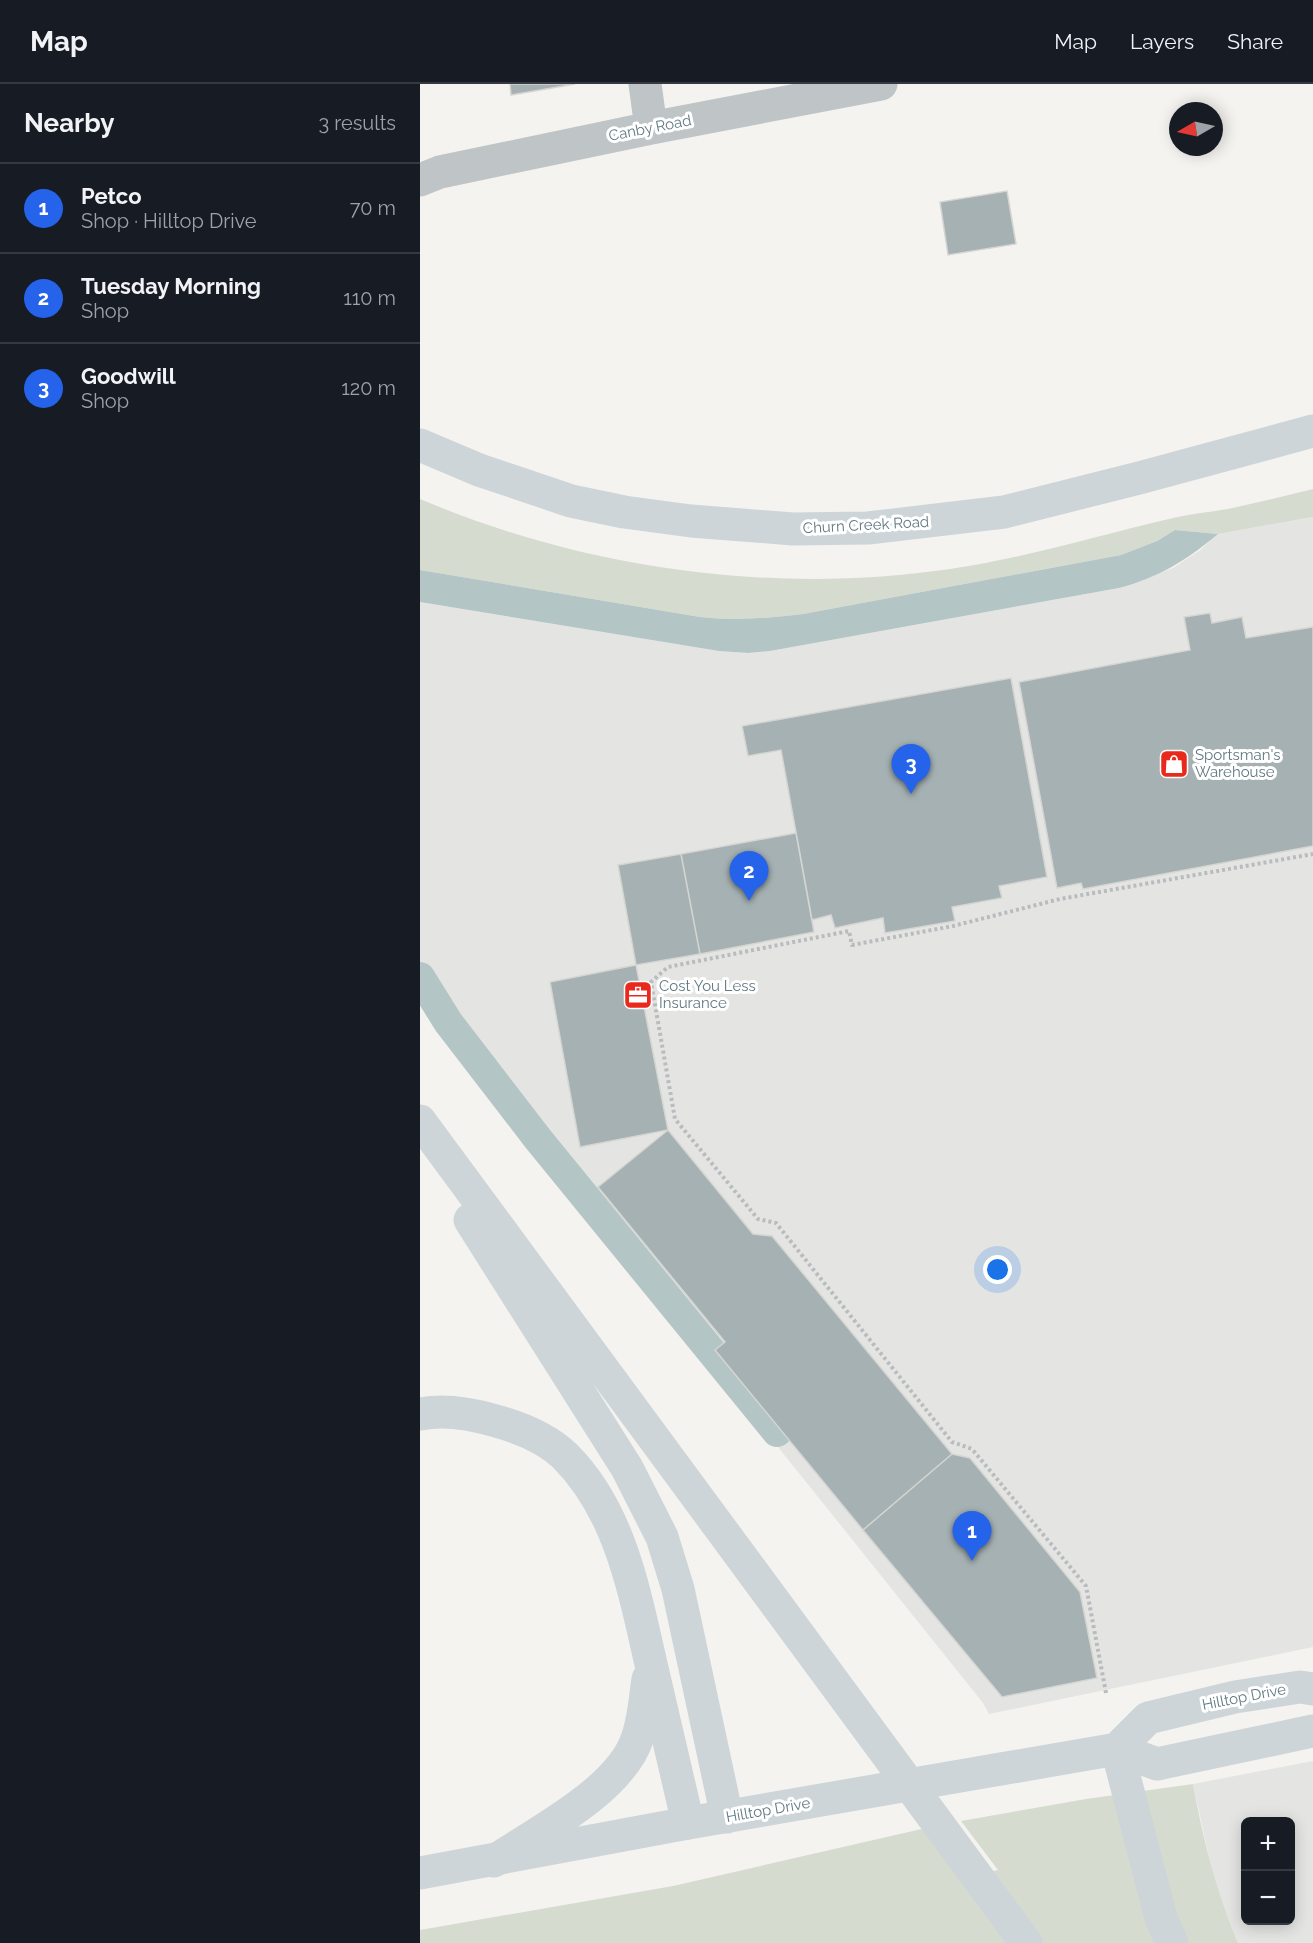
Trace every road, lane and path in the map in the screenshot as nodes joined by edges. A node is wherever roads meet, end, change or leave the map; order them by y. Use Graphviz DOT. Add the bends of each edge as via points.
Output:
graph roads {
  1 [pos="645,84"];
  2 [pos="881,84"];
  3 [pos="651,128"];
  4 [pos="420,180"];
  5 [pos="1313,431"];
  6 [pos="420,445"];
  7 [pos="1313,854"];
  8 [pos="420,1121"];
  9 [pos="420,1137"];
  10 [pos="420,1413"];
  11 [pos="650,1663"];
  12 [pos="1313,1689"];
  13 [pos="1106,1693"];
  14 [pos="1313,1731"];
  15 [pos="1117,1749"];
  16 [pos="727,1817"];
  17 [pos="688,1823"];
  18 [pos="494,1861"];
  19 [pos="420,1873"];
  20 [pos="1026,1943"];
  21 [pos="1172,1943"];
  1 -- 3 [label="street"];
  2 -- 3 [label="street, Canby Road"];
  3 -- 4 [label="street, Canby Road" via="448,170"];
  5 -- 6 [label="main road, Churn Creek Road" via="1004,512 868,528 793,529 624,512 571,501"];
  7 -- 13 [label="path" via="1060,899 953,926 852,945 849,931 668,967 651,982 675,1119 758,1219 776,1223 952,1442 972,1449 1086,1586"];
  8 -- 20 [label="main road"];
  9 -- 16 [label="main road" via="627,1468 662,1537 678,1589"];
  10 -- 11 [label="main road" via="478,1416 523,1429 564,1455 605,1511 624,1553"];
  11 -- 17 [label="main road"];
  11 -- 18 [label="main road" via="638,1739 625,1764 587,1800"];
  12 -- 15 [label="main road, Hilltop Drive" via="1300,1687 1235,1697 1148,1718"];
  14 -- 15 [label="main road" via="1157,1764"];
  15 -- 16 [label="main road, Hilltop Drive"];
  15 -- 21 [label="main road" via="1161,1918"];
  16 -- 17 [label="main road, Hilltop Drive"];
  17 -- 18 [label="main road, Hilltop Drive"];
  18 -- 19 [label="main road, Hilltop Drive"];
}
